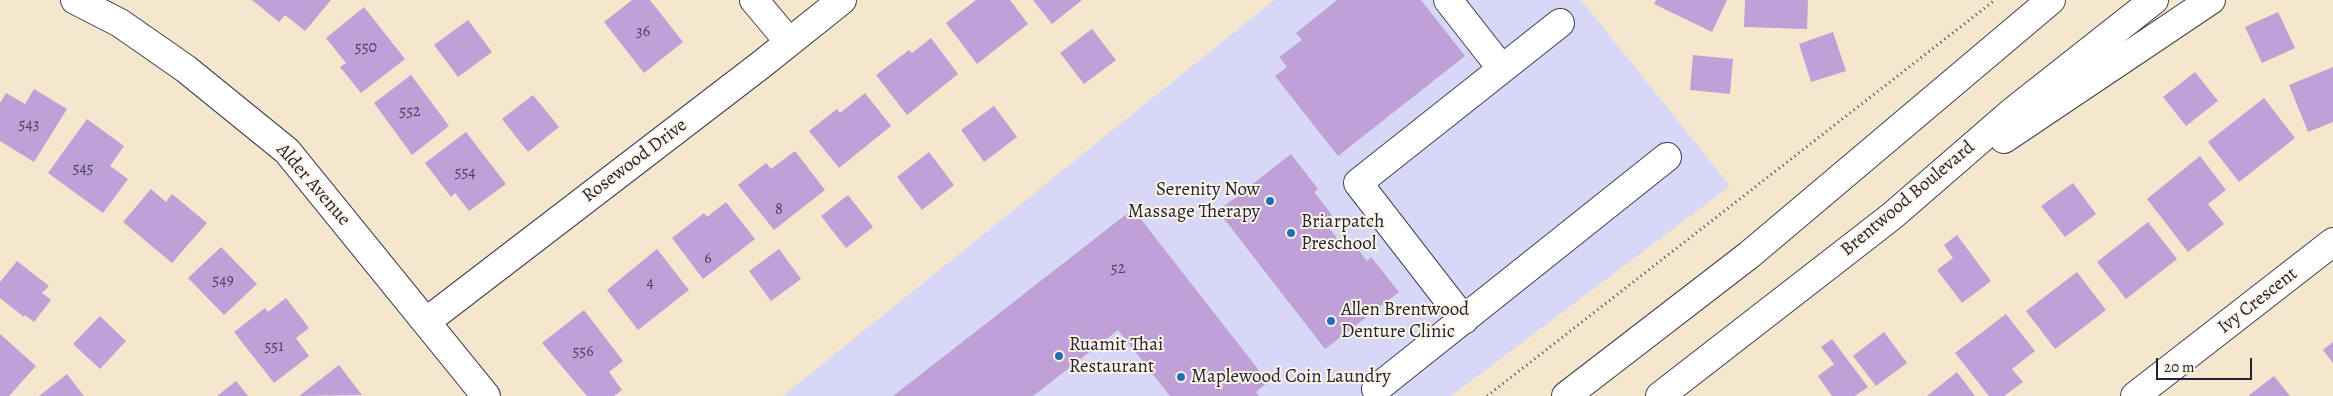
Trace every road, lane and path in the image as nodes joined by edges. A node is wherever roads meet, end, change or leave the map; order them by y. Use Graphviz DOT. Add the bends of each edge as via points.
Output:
graph roads {
  1 [pos="75,0"];
  2 [pos="754,0"];
  3 [pos="842,0"];
  4 [pos="1448,0"];
  5 [pos="1995,0"];
  6 [pos="2052,0"];
  7 [pos="2154,0"];
  8 [pos="2211,0"];
  9 [pos="1560,23"];
  10 [pos="789,42"];
  11 [pos="1502,69"];
  12 [pos="1667,157"];
  13 [pos="1892,216"];
  14 [pos="2333,242"];
  15 [pos="1464,320"];
  16 [pos="427,321"];
  17 [pos="1376,389"];
  18 [pos="486,396"];
  19 [pos="1487,396"];
  20 [pos="1566,396"];
  21 [pos="1660,396"];
  22 [pos="2135,396"];
  1 -- 16 [label="main road, Alder Avenue" via="120,23 186,69 287,151"];
  2 -- 10 [label="main road"];
  3 -- 10 [label="main road, Rosewood Drive"];
  4 -- 11 [label="main road"];
  5 -- 19 [label="path"];
  6 -- 20 [label="main road" via="1749,255"];
  7 -- 13 [label="main road, Brentwood Boulevard" via="2012,112"];
  8 -- 13 [label="main road"];
  9 -- 11 [label="main road"];
  10 -- 16 [label="main road, Rosewood Drive"];
  11 -- 15 [label="main road" via="1358,183"];
  12 -- 15 [label="main road"];
  13 -- 21 [label="main road, Brentwood Boulevard"];
  14 -- 22 [label="main road, Ivy Crescent"];
  15 -- 17 [label="main road"];
  16 -- 18 [label="main road, Alder Avenue"];
}
